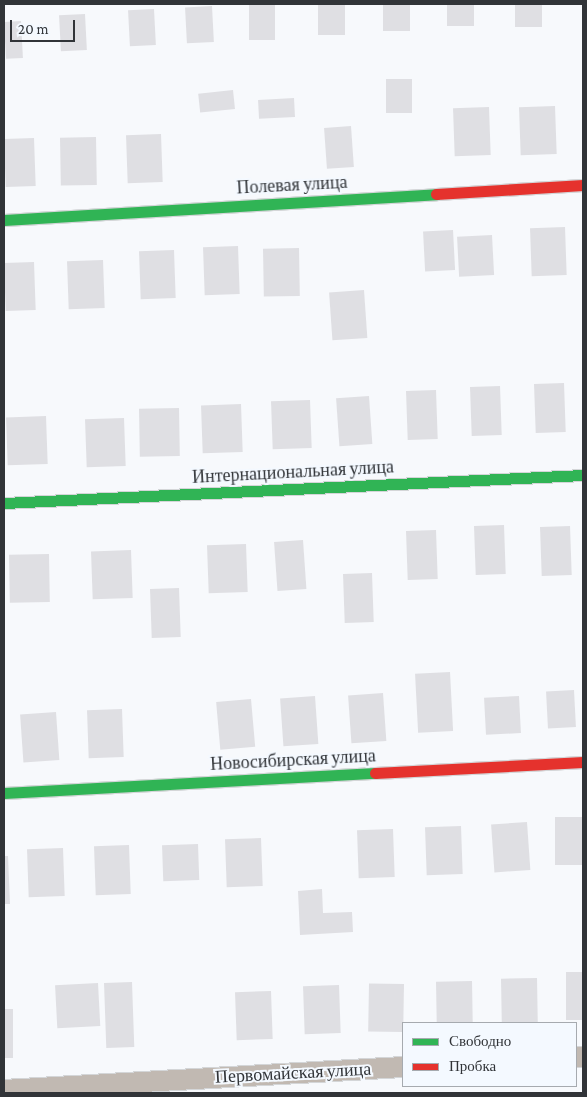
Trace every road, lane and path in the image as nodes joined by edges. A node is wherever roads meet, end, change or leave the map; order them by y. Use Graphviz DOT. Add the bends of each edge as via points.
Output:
graph roads {
  1 [pos="583,185"];
  2 [pos="4,220"];
  3 [pos="583,476"];
  4 [pos="4,503"];
  5 [pos="583,762"];
  6 [pos="4,793"];
  7 [pos="402,1067"];
  8 [pos="4,1090"];
  1 -- 2 [label="street, Полевая улица"];
  3 -- 4 [label="street, Интернациональная улица"];
  5 -- 6 [label="street, Новосибирская улица"];
  7 -- 8 [label="street, Первомайская улица"];
}
